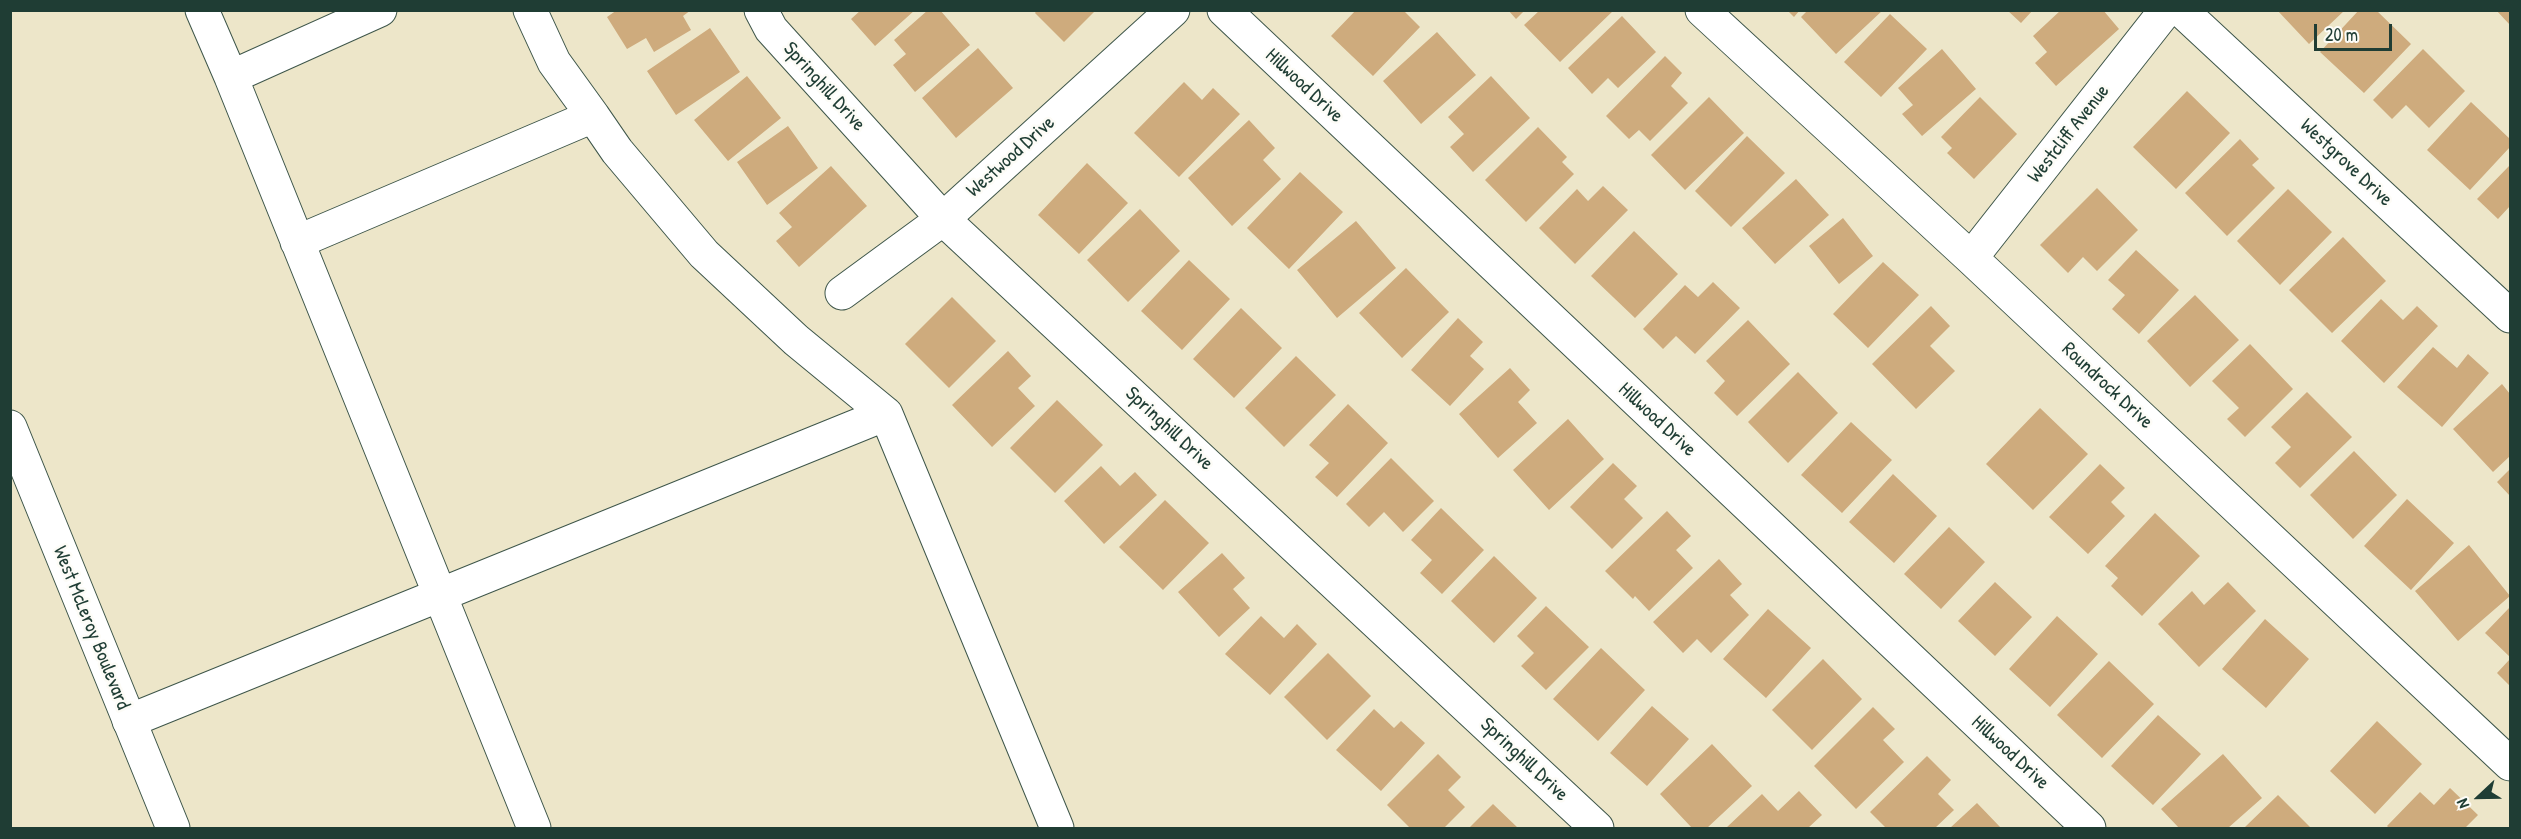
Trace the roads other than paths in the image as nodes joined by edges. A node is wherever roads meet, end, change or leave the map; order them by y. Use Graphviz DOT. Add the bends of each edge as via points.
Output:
graph roads {
  1 [pos="201,10"];
  2 [pos="380,10"];
  3 [pos="530,10"];
  4 [pos="761,10"];
  5 [pos="1173,10"];
  6 [pos="1224,10"];
  7 [pos="1702,10"];
  8 [pos="2166,10"];
  9 [pos="2181,10"];
  10 [pos="231,77"];
  11 [pos="592,116"];
  12 [pos="943,219"];
  13 [pos="297,242"];
  14 [pos="1971,258"];
  15 [pos="842,293"];
  16 [pos="2511,316"];
  17 [pos="886,414"];
  18 [pos="10,427"];
  19 [pos="439,594"];
  20 [pos="129,722"];
  21 [pos="2511,764"];
  22 [pos="173,828"];
  23 [pos="534,828"];
  24 [pos="1056,828"];
  25 [pos="1597,828"];
  26 [pos="2089,828"];
  1 -- 10 [label="street"];
  2 -- 10 [label="street"];
  3 -- 11 [label="street" via="554,62"];
  4 -- 12 [label="street, Springhill Drive" via="771,29"];
  5 -- 12 [label="street, Westwood Drive"];
  6 -- 26 [label="street, Hillwood Drive"];
  7 -- 14 [label="street, Roundrock Drive"];
  8 -- 14 [label="street, Westcliff Avenue"];
  9 -- 16 [label="street, Westgrove Drive"];
  10 -- 13 [label="street"];
  11 -- 13 [label="street"];
  11 -- 17 [label="street" via="704,254 796,340"];
  12 -- 15 [label="street, Westwood Drive"];
  12 -- 25 [label="street, Springhill Drive"];
  13 -- 19 [label="street"];
  14 -- 21 [label="street, Roundrock Drive"];
  17 -- 19 [label="street"];
  17 -- 24 [label="street"];
  18 -- 20 [label="street, West McLeroy Boulevard"];
  19 -- 20 [label="street"];
  19 -- 23 [label="street"];
  20 -- 22 [label="street, West McLeroy Boulevard"];
}
